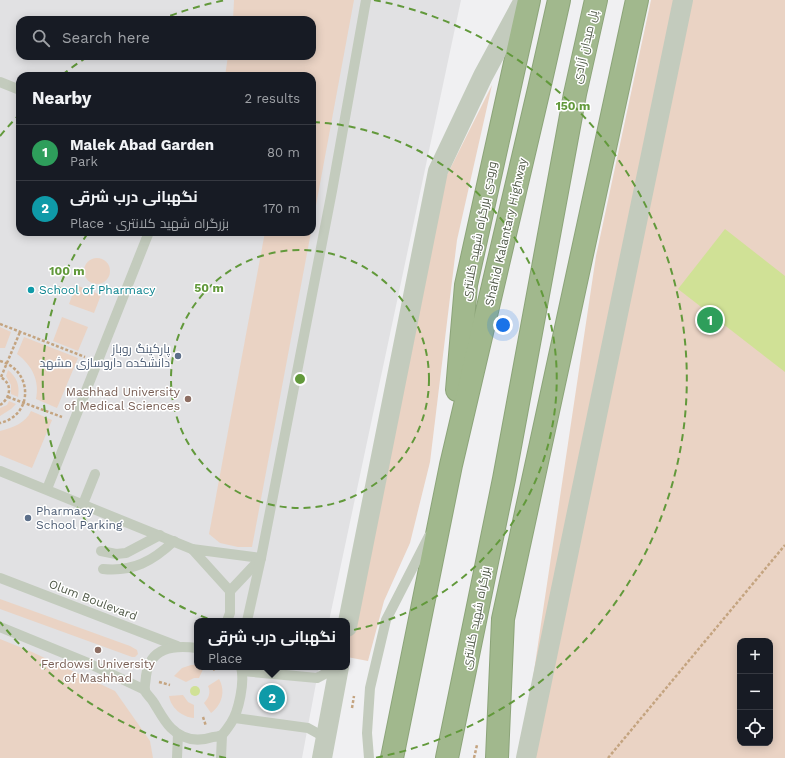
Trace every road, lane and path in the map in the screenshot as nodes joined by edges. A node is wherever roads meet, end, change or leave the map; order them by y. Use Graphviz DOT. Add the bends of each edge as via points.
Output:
graph roads {
  1 [pos="366,0"];
  2 [pos="524,0"];
  3 [pos="529,0"];
  4 [pos="559,0"];
  5 [pos="596,0"];
  6 [pos="637,0"];
  7 [pos="683,0"];
  8 [pos="0,82"];
  9 [pos="16,88"];
  10 [pos="147,236"];
  11 [pos="0,324"];
  12 [pos="20,332"];
  13 [pos="0,361"];
  14 [pos="98,362"];
  15 [pos="7,363"];
  16 [pos="0,377"];
  17 [pos="8,396"];
  18 [pos="24,402"];
  19 [pos="0,405"];
  20 [pos="74,422"];
  21 [pos="0,423"];
  22 [pos="451,465"];
  23 [pos="0,471"];
  24 [pos="95,474"];
  25 [pos="47,489"];
  26 [pos="84,504"];
  27 [pos="440,514"];
  28 [pos="160,535"];
  29 [pos="174,542"];
  30 [pos="785,545"];
  31 [pos="192,549"];
  32 [pos="101,551"];
  33 [pos="261,558"];
  34 [pos="103,569"];
  35 [pos="0,578"];
  36 [pos="230,591"];
  37 [pos="228,618"];
  38 [pos="248,618"];
  39 [pos="349,618"];
  40 [pos="0,627"];
  41 [pos="177,646"];
  42 [pos="194,648"];
  43 [pos="242,670"];
  44 [pos="250,670"];
  45 [pos="332,670"];
  46 [pos="337,670"];
  47 [pos="145,690"];
  48 [pos="355,693"];
  49 [pos="350,716"];
  50 [pos="234,718"];
  51 [pos="178,734"];
  52 [pos="222,735"];
  53 [pos="326,738"];
  54 [pos="476,750"];
  55 [pos="177,758"];
  56 [pos="221,758"];
  57 [pos="322,758"];
  58 [pos="369,758"];
  59 [pos="392,758"];
  60 [pos="447,758"];
  61 [pos="474,758"];
  62 [pos="497,758"];
  63 [pos="526,758"];
  64 [pos="608,758"];
  1 -- 33 [label="lane"];
  2 -- 39 [label="street" via="438,171"];
  3 -- 22 [label="highway, ورودی بزرگراه شهید کلانتری" via="466,285"];
  4 -- 22 [label="highway, Shahid Kalantary Highway"];
  5 -- 60 [label="highway, پل میدان آزادی" via="575,94 506,471"];
  6 -- 62 [label="highway" via="503,619"];
  7 -- 63 [label="street"];
  8 -- 9 [label="lane"];
  10 -- 14 [label="lane"];
  11 -- 12 [label="path"];
  12 -- 14 [label="path"];
  12 -- 15 [label="path"];
  13 -- 15 [label="path"];
  14 -- 20 [label="lane"];
  15 -- 16 [label="path"];
  15 -- 18 [label="path" via="16,369 22,378 25,388"];
  16 -- 17 [label="path" via="7,382"];
  17 -- 18 [label="path"];
  17 -- 19 [label="path"];
  18 -- 20 [label="path"];
  18 -- 21 [label="path" via="14,416"];
  20 -- 25 [label="lane"];
  22 -- 27 [label="highway, Shahid Kalantary Highway"];
  23 -- 25 [label="lane"];
  24 -- 26 [label="lane"];
  25 -- 26 [label="lane"];
  26 -- 28 [label="lane"];
  27 -- 58 [label="lane" via="386,620 370,688 367,733"];
  27 -- 59 [label="highway"];
  28 -- 29 [label="lane"];
  28 -- 32 [label="lane" via="126,554"];
  29 -- 31 [label="lane"];
  29 -- 34 [label="lane" via="149,561 133,568"];
  30 -- 64 [label="path"];
  31 -- 33 [label="lane"];
  31 -- 36 [label="lane"];
  33 -- 36 [label="lane"];
  33 -- 38 [label="lane"];
  35 -- 41 [label="lane, Olum Boulevard"];
  36 -- 37 [label="lane"];
  40 -- 47 [label="lane" via="88,663"];
  41 -- 42 [label="lane"];
  41 -- 47 [label="lane" via="162,650 150,661"];
  43 -- 50 [label="lane" via="238,709"];
  44 -- 45 [label="lane" via="316,678"];
  46 -- 53 [label="street"];
  47 -- 51 [label="lane"];
  48 -- 49 [label="path"];
  50 -- 52 [label="lane"];
  50 -- 53 [label="lane" via="308,728"];
  51 -- 52 [label="lane" via="196,740"];
  51 -- 55 [label="lane"];
  52 -- 56 [label="lane"];
  53 -- 57 [label="street"];
  54 -- 61 [label="path"];
}
